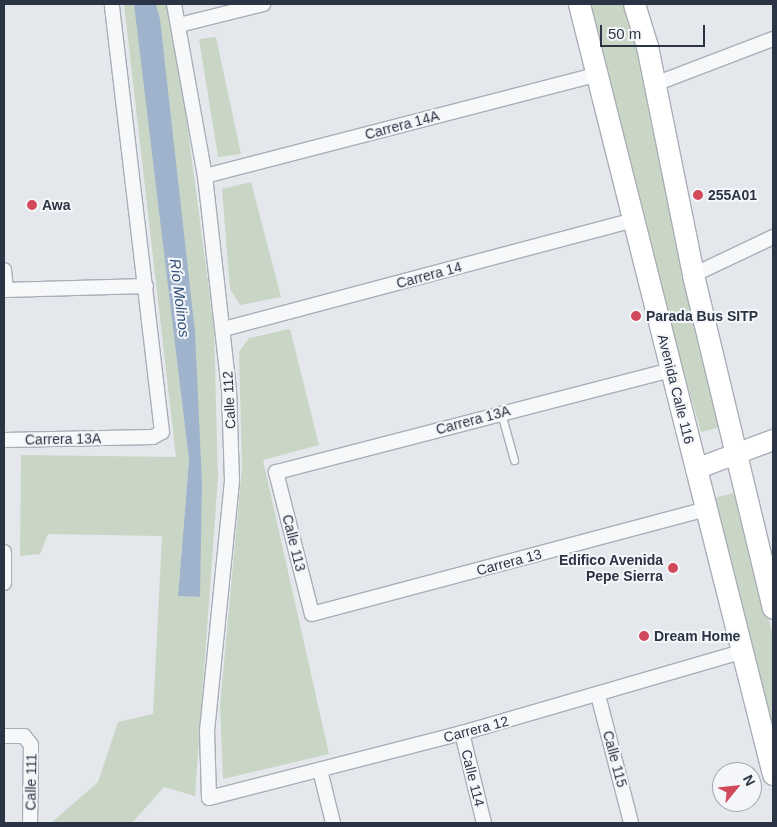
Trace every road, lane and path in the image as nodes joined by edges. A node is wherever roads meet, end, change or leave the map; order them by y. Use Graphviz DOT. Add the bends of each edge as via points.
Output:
graph roads {
  1 [pos="112,4"];
  2 [pos="174,4"];
  3 [pos="263,4"];
  4 [pos="579,4"];
  5 [pos="634,4"];
  6 [pos="179,25"];
  7 [pos="773,39"];
  8 [pos="598,74"];
  9 [pos="656,84"];
  10 [pos="205,176"];
  11 [pos="634,220"];
  12 [pos="773,237"];
  13 [pos="4,270"];
  14 [pos="693,275"];
  15 [pos="146,286"];
  16 [pos="5,290"];
  17 [pos="224,329"];
  18 [pos="671,370"];
  19 [pos="501,413"];
  20 [pos="4,440"];
  21 [pos="773,440"];
  22 [pos="736,454"];
  23 [pos="514,460"];
  24 [pos="696,469"];
  25 [pos="276,472"];
  26 [pos="706,509"];
  27 [pos="4,552"];
  28 [pos="4,583"];
  29 [pos="773,608"];
  30 [pos="312,614"];
  31 [pos="741,652"];
  32 [pos="598,695"];
  33 [pos="462,733"];
  34 [pos="4,736"];
  35 [pos="320,770"];
  36 [pos="773,774"];
  37 [pos="209,798"];
  38 [pos="30,823"];
  39 [pos="333,823"];
  40 [pos="484,823"];
  41 [pos="631,823"];
  1 -- 15 [label="street"];
  2 -- 6 [label="street, Calle 112"];
  3 -- 6 [label="street"];
  4 -- 8 [label="main road, Avenida Calle 116"];
  5 -- 9 [label="main road"];
  6 -- 10 [label="street, Calle 112"];
  7 -- 9 [label="street"];
  8 -- 10 [label="street, Carrera 14A"];
  8 -- 11 [label="main road, Avenida Calle 116"];
  9 -- 14 [label="main road"];
  10 -- 17 [label="street, Calle 112"];
  11 -- 17 [label="street, Carrera 14"];
  11 -- 18 [label="main road, Avenida Calle 116"];
  12 -- 14 [label="street"];
  13 -- 16 [label="street"];
  14 -- 22 [label="main road"];
  15 -- 16 [label="street"];
  15 -- 20 [label="street, Carrera 13A" via="164,425 162,432 153,437"];
  17 -- 37 [label="street, Calle 112" via="232,481 207,730"];
  18 -- 19 [label="street, Carrera 13A"];
  18 -- 24 [label="main road, Avenida Calle 116"];
  19 -- 23 [label="lane"];
  19 -- 25 [label="street, Carrera 13A"];
  21 -- 22 [label="street"];
  22 -- 24 [label="street"];
  22 -- 29 [label="main road"];
  24 -- 26 [label="main road, Avenida Calle 116"];
  25 -- 30 [label="street, Calle 113"];
  26 -- 30 [label="street, Carrera 13"];
  26 -- 31 [label="main road, Avenida Calle 116"];
  27 -- 28 [label="street"];
  31 -- 32 [label="street, Carrera 12"];
  31 -- 36 [label="main road, Avenida Calle 116"];
  32 -- 33 [label="street, Carrera 12"];
  32 -- 41 [label="street, Calle 115"];
  33 -- 35 [label="street, Carrera 12"];
  33 -- 40 [label="street, Calle 114"];
  34 -- 38 [label="street, Calle 111" via="24,736 32,751"];
  35 -- 37 [label="street, Carrera 12"];
  35 -- 39 [label="street"];
}
